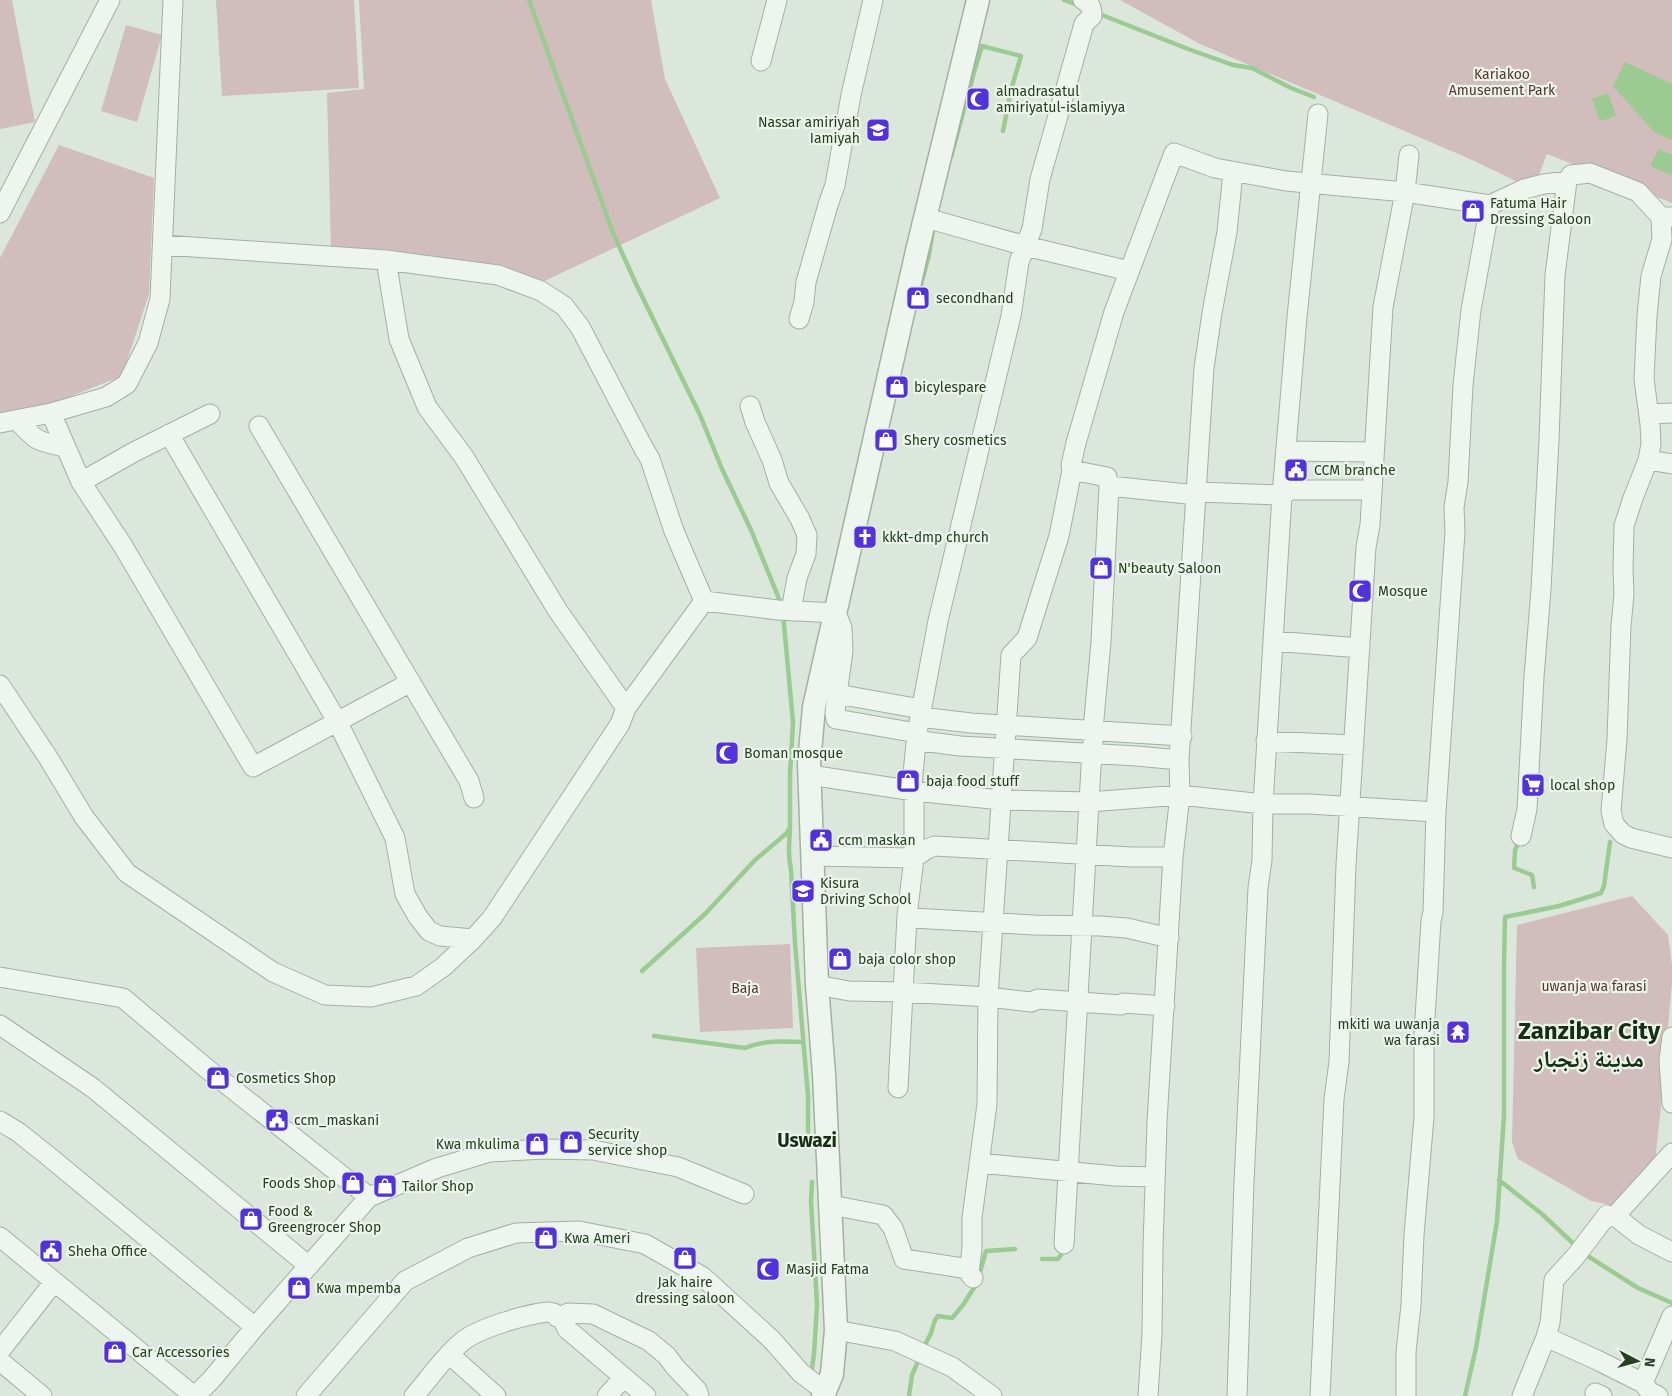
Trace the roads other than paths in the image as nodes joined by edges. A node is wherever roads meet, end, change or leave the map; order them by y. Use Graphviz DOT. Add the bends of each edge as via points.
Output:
graph roads {
  1 [pos="110,0"];
  2 [pos="172,0"];
  3 [pos="777,0"];
  4 [pos="873,0"];
  5 [pos="978,0"];
  6 [pos="1089,8"];
  7 [pos="761,61"];
  8 [pos="1318,114"];
  9 [pos="1409,155"];
  10 [pos="1233,172"];
  11 [pos="1567,182"];
  12 [pos="1311,183"];
  13 [pos="1405,192"];
  14 [pos="1490,204"];
  15 [pos="0,213"];
  16 [pos="1667,217"];
  17 [pos="926,218"];
  18 [pos="163,246"];
  19 [pos="1026,246"];
  20 [pos="386,260"];
  21 [pos="1129,271"];
  22 [pos="799,319"];
  23 [pos="750,406"];
  24 [pos="50,413"];
  25 [pos="1672,413"];
  26 [pos="210,414"];
  27 [pos="1649,414"];
  28 [pos="9,421"];
  29 [pos="259,426"];
  30 [pos="169,434"];
  31 [pos="65,447"];
  32 [pos="1286,450"];
  33 [pos="1374,452"];
  34 [pos="1648,460"];
  35 [pos="1672,464"];
  36 [pos="1072,470"];
  37 [pos="81,482"];
  38 [pos="1109,486"];
  39 [pos="1371,490"];
  40 [pos="1197,492"];
  41 [pos="1282,495"];
  42 [pos="704,601"];
  43 [pos="785,610"];
  44 [pos="836,613"];
  45 [pos="1273,642"];
  46 [pos="1360,648"];
  47 [pos="411,682"];
  48 [pos="0,685"];
  49 [pos="837,694"];
  50 [pos="626,708"];
  51 [pos="919,720"];
  52 [pos="337,721"];
  53 [pos="1007,725"];
  54 [pos="1093,730"];
  55 [pos="1182,736"];
  56 [pos="1266,741"];
  57 [pos="1354,745"];
  58 [pos="1005,748"];
  59 [pos="1094,753"];
  60 [pos="1179,760"];
  61 [pos="810,775"];
  62 [pos="914,791"];
  63 [pos="1180,795"];
  64 [pos="474,798"];
  65 [pos="1001,800"];
  66 [pos="1089,802"];
  67 [pos="1263,804"];
  68 [pos="1349,807"];
  69 [pos="1436,812"];
  70 [pos="1521,836"];
  71 [pos="1672,848"];
  72 [pos="999,849"];
  73 [pos="1086,855"];
  74 [pos="813,856"];
  75 [pos="1173,857"];
  76 [pos="914,858"];
  77 [pos="907,916"];
  78 [pos="994,922"];
  79 [pos="1083,926"];
  80 [pos="1169,938"];
  81 [pos="473,939"];
  82 [pos="0,977"];
  83 [pos="817,986"];
  84 [pos="904,992"];
  85 [pos="988,997"];
  86 [pos="1076,1002"];
  87 [pos="1164,1006"];
  88 [pos="0,1026"];
  89 [pos="1672,1037"];
  90 [pos="898,1088"];
  91 [pos="1672,1103"];
  92 [pos="0,1122"];
  93 [pos="1672,1153"];
  94 [pos="979,1163"];
  95 [pos="1067,1172"];
  96 [pos="1155,1177"];
  97 [pos="744,1194"];
  98 [pos="369,1197"];
  99 [pos="831,1206"];
  100 [pos="1615,1216"];
  101 [pos="0,1237"];
  102 [pos="1064,1244"];
  103 [pos="1672,1252"];
  104 [pos="309,1266"];
  105 [pos="54,1282"];
  106 [pos="1672,1316"];
  107 [pos="562,1317"];
  108 [pos="255,1327"];
  109 [pos="836,1330"];
  110 [pos="1546,1337"];
  111 [pos="1668,1340"];
  112 [pos="0,1351"];
  113 [pos="449,1354"];
  114 [pos="0,1361"];
  115 [pos="624,1377"];
  116 [pos="1643,1383"];
  117 [pos="824,1393"];
  118 [pos="42,1396"];
  119 [pos="195,1396"];
  120 [pos="306,1396"];
  121 [pos="414,1396"];
  122 [pos="496,1396"];
  123 [pos="607,1396"];
  124 [pos="646,1396"];
  125 [pos="699,1396"];
  126 [pos="992,1396"];
  127 [pos="1148,1396"];
  128 [pos="1237,1396"];
  129 [pos="1320,1396"];
  130 [pos="1406,1396"];
  131 [pos="1522,1396"];
  132 [pos="1658,1396"];
  1 -- 15 [label="street"];
  2 -- 18 [label="street"];
  3 -- 7 [label="street"];
  4 -- 22 [label="street" via="835,185 806,282"];
  5 -- 17 [label="street"];
  6 -- 19 [label="street" via="1040,180"];
  8 -- 12 [label="street"];
  9 -- 13 [label="street"];
  10 -- 12 [label="street"];
  10 -- 21 [label="street" via="1174,153"];
  10 -- 40 [label="street" via="1227,232 1204,368"];
  11 -- 14 [label="street" via="1524,189"];
  11 -- 16 [label="street" via="1571,175 1581,173 1601,176 1638,192"];
  11 -- 70 [label="street" via="1555,275 1541,589 1527,809"];
  12 -- 13 [label="street"];
  12 -- 32 [label="street"];
  13 -- 14 [label="street"];
  13 -- 33 [label="street" via="1383,307"];
  14 -- 69 [label="street" via="1471,310 1463,385"];
  16 -- 27 [label="street" via="1651,276 1646,316 1644,379"];
  17 -- 19 [label="street"];
  17 -- 44 [label="street"];
  18 -- 20 [label="street"];
  18 -- 24 [label="street" via="160,299 148,342 127,384 106,397"];
  19 -- 21 [label="street"];
  19 -- 51 [label="street" via="938,621"];
  20 -- 42 [label="street" via="498,275 541,291 564,306 580,327 650,459 674,532"];
  20 -- 50 [label="street" via="399,339 427,407 464,457 558,611"];
  21 -- 36 [label="street" via="1076,443"];
  23 -- 43 [label="street" via="779,483 807,535 806,554"];
  24 -- 28 [label="street"];
  24 -- 31 [label="street"];
  25 -- 27 [label="street"];
  26 -- 30 [label="street"];
  27 -- 34 [label="street"];
  28 -- 31 [label="street" via="40,442"];
  29 -- 47 [label="street"];
  30 -- 37 [label="street"];
  30 -- 52 [label="street"];
  31 -- 37 [label="street"];
  32 -- 33 [label="street"];
  32 -- 41 [label="street"];
  33 -- 39 [label="street"];
  34 -- 35 [label="street"];
  34 -- 71 [label="street" via="1624,526 1624,610 1611,811 1614,824 1623,834"];
  36 -- 38 [label="street" via="1107,477"];
  36 -- 53 [label="street" via="1059,536 1027,638 1011,655"];
  37 -- 52 [label="street" via="123,546 253,767"];
  38 -- 40 [label="street" via="1187,494"];
  38 -- 54 [label="street"];
  39 -- 41 [label="street" via="1291,490"];
  39 -- 46 [label="street"];
  40 -- 41 [label="street"];
  40 -- 55 [label="street"];
  41 -- 45 [label="street"];
  42 -- 43 [label="street"];
  42 -- 50 [label="street"];
  43 -- 44 [label="street"];
  44 -- 49 [label="street" via="842,628 843,651"];
  44 -- 61 [label="street" via="814,707"];
  45 -- 46 [label="street"];
  45 -- 56 [label="street"];
  46 -- 57 [label="street"];
  47 -- 52 [label="street"];
  47 -- 64 [label="street" via="469,781"];
  48 -- 81 [label="street" via="84,817 127,873 273,972 325,995 371,997 416,986 443,967"];
  49 -- 51 [label="street"];
  49 -- 51 [label="street" via="836,719"];
  50 -- 81 [label="street" via="620,724 537,851 492,918"];
  51 -- 53 [label="street"];
  51 -- 58 [label="street" via="922,741"];
  51 -- 62 [label="street"];
  52 -- 81 [label="street" via="395,838 405,894 418,917 429,931 440,936"];
  53 -- 54 [label="street"];
  53 -- 58 [label="street"];
  54 -- 55 [label="street"];
  54 -- 59 [label="street"];
  55 -- 60 [label="street"];
  56 -- 57 [label="street"];
  56 -- 67 [label="street"];
  57 -- 68 [label="street"];
  58 -- 59 [label="street"];
  58 -- 65 [label="street"];
  59 -- 60 [label="street"];
  59 -- 66 [label="street"];
  60 -- 63 [label="street"];
  61 -- 62 [label="street"];
  61 -- 74 [label="street"];
  62 -- 65 [label="street"];
  62 -- 76 [label="street"];
  63 -- 66 [label="street"];
  63 -- 67 [label="street"];
  63 -- 75 [label="street"];
  65 -- 66 [label="street"];
  65 -- 72 [label="street"];
  66 -- 73 [label="street"];
  67 -- 68 [label="street"];
  67 -- 128 [label="street"];
  68 -- 69 [label="street"];
  68 -- 129 [label="street" via="1339,1062 1334,1100"];
  69 -- 130 [label="street" via="1424,1034 1424,1117 1406,1352"];
  72 -- 73 [label="street"];
  72 -- 76 [label="street" via="935,846"];
  72 -- 78 [label="street"];
  73 -- 75 [label="street"];
  73 -- 79 [label="street"];
  74 -- 76 [label="street"];
  74 -- 83 [label="street"];
  75 -- 80 [label="street"];
  76 -- 77 [label="street"];
  77 -- 78 [label="street"];
  77 -- 84 [label="street"];
  78 -- 79 [label="street"];
  78 -- 85 [label="street"];
  79 -- 80 [label="street" via="1127,928"];
  79 -- 86 [label="street"];
  80 -- 87 [label="street"];
  82 -- 98 [label="street" via="123,998"];
  83 -- 84 [label="street" via="849,991"];
  83 -- 99 [label="street"];
  84 -- 85 [label="street"];
  84 -- 90 [label="street"];
  85 -- 86 [label="street" via="1031,1002 1038,999"];
  85 -- 94 [label="street" via="986,1104"];
  86 -- 87 [label="street"];
  86 -- 95 [label="street"];
  87 -- 96 [label="street"];
  88 -- 104 [label="street" via="93,1088"];
  89 -- 91 [label="street" via="1669,1060"];
  92 -- 108 [label="street" via="47,1154"];
  93 -- 100 [label="street"];
  94 -- 95 [label="street"];
  94 -- 99 [label="street" via="972,1218 971,1273 904,1259 893,1228 883,1215"];
  95 -- 96 [label="street"];
  95 -- 102 [label="street"];
  96 -- 127 [label="street"];
  97 -- 98 [label="street" via="678,1167 593,1150 545,1149 490,1152 437,1168"];
  98 -- 104 [label="street"];
  99 -- 109 [label="street"];
  100 -- 103 [label="street" via="1639,1235"];
  100 -- 110 [label="street" via="1607,1215 1554,1280"];
  101 -- 105 [label="street"];
  104 -- 108 [label="street"];
  105 -- 112 [label="street"];
  105 -- 119 [label="street"];
  106 -- 111 [label="street"];
  107 -- 113 [label="street" via="548,1312 505,1322 465,1339"];
  107 -- 115 [label="street" via="567,1329"];
  107 -- 125 [label="street" via="568,1313 593,1314 649,1341 667,1356"];
  108 -- 119 [label="street"];
  109 -- 117 [label="street" via="832,1374"];
  109 -- 126 [label="street" via="895,1342 952,1367"];
  110 -- 116 [label="street"];
  110 -- 131 [label="street"];
  111 -- 116 [label="street" via="1659,1345"];
  113 -- 121 [label="street"];
  113 -- 122 [label="street"];
  114 -- 118 [label="street"];
  115 -- 123 [label="street"];
  115 -- 124 [label="street"];
  116 -- 132 [label="street"];
  117 -- 120 [label="street" via="704,1277 645,1244 579,1231 516,1233 468,1248 405,1281"];
}
